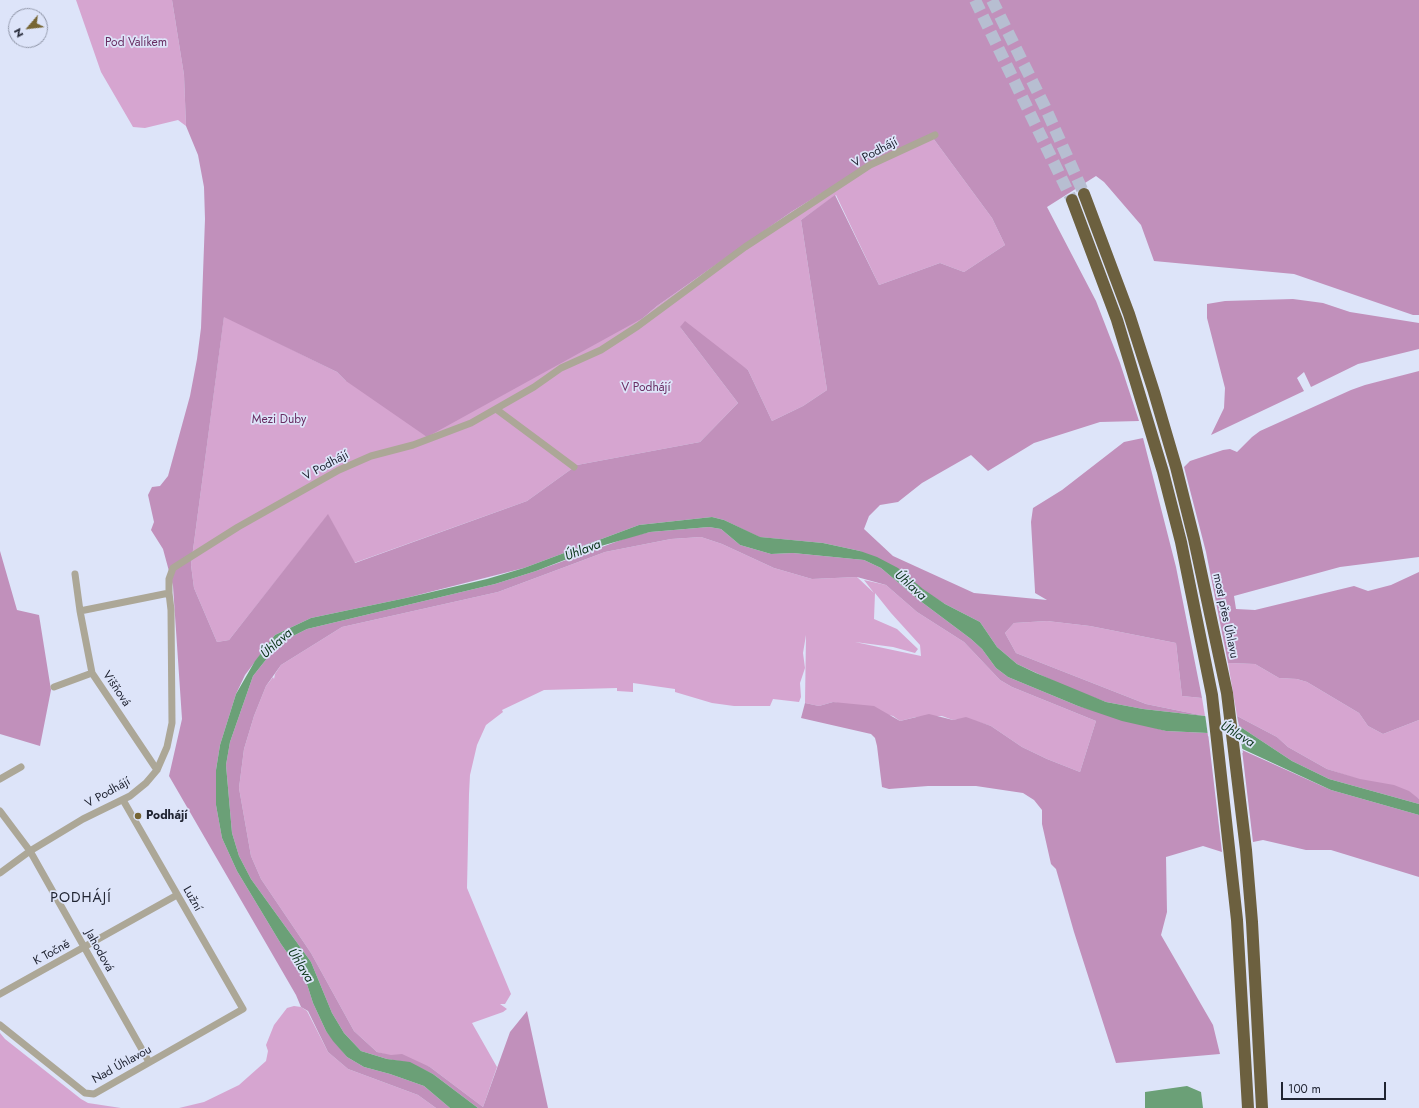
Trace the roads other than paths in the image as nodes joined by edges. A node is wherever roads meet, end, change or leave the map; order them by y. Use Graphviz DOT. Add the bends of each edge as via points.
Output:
graph roads {
  1 [pos="935,135"];
  2 [pos="1084,194"];
  3 [pos="1072,200"];
  4 [pos="496,409"];
  5 [pos="574,468"];
  6 [pos="75,574"];
  7 [pos="169,593"];
  8 [pos="80,611"];
  9 [pos="92,673"];
  10 [pos="54,687"];
  11 [pos="21,767"];
  12 [pos="157,770"];
  13 [pos="0,779"];
  14 [pos="123,800"];
  15 [pos="0,811"];
  16 [pos="30,851"];
  17 [pos="0,873"];
  18 [pos="177,895"];
  19 [pos="84,947"];
  20 [pos="0,994"];
  21 [pos="243,1009"];
  22 [pos="0,1025"];
  23 [pos="150,1062"];
  24 [pos="1248,1108"];
  25 [pos="1262,1108"];
  1 -- 4 [label="street, V Podhájí" via="870,165 745,247 638,326 600,350 561,368"];
  2 -- 25 [label="highway, most přes Úhlavu" via="1129,314 1154,392 1194,539 1225,685 1246,850"];
  3 -- 24 [label="highway" via="1117,320 1141,397 1181,542 1212,695 1237,920"];
  4 -- 5 [label="street"];
  4 -- 7 [label="street, V Podhájí" via="471,423 413,445 371,456 333,473 238,527 173,568 169,580"];
  6 -- 8 [label="street, Višňová"];
  7 -- 8 [label="street"];
  7 -- 12 [label="street, V Podhájí" via="172,723 167,747"];
  8 -- 9 [label="street, Višňová"];
  9 -- 10 [label="street"];
  9 -- 12 [label="street, Višňová"];
  11 -- 13 [label="street"];
  12 -- 14 [label="street, V Podhájí" via="146,783"];
  14 -- 16 [label="street, V Podhájí" via="83,819"];
  14 -- 18 [label="street, Lužní"];
  15 -- 16 [label="street, Jahodová"];
  16 -- 17 [label="street, V Podhájí"];
  16 -- 19 [label="street, Jahodová"];
  18 -- 19 [label="street, K Točně"];
  18 -- 21 [label="street, Lužní"];
  19 -- 20 [label="street, K Točně"];
  19 -- 23 [label="street, Jahodová"];
  21 -- 23 [label="street, Nad Úhlavou"];
  22 -- 23 [label="street, Nad Úhlavou" via="85,1093 94,1094"];
}
